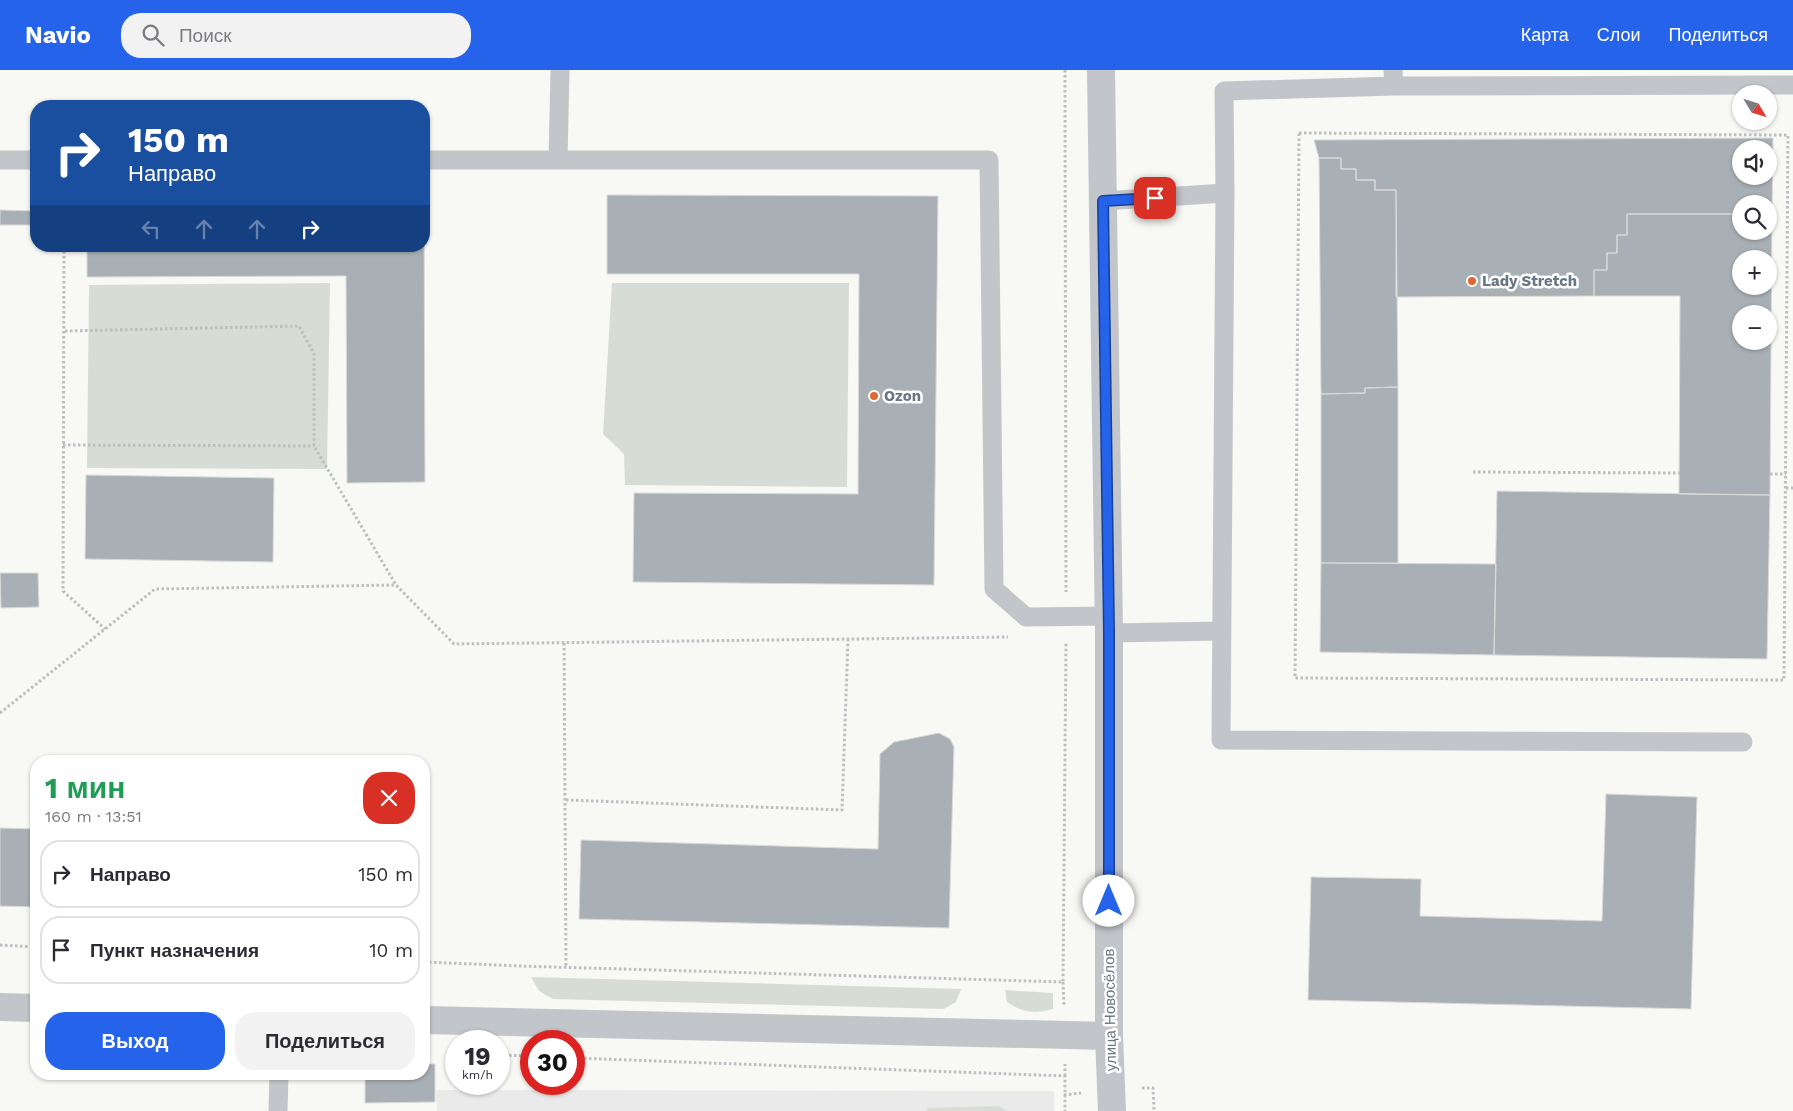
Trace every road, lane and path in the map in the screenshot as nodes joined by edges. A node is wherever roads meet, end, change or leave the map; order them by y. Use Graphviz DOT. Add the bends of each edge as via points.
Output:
graph roads {
  1 [pos="560,70"];
  2 [pos="1065,70"];
  3 [pos="1101,70"];
  4 [pos="1394,78"];
  5 [pos="1793,85"];
  6 [pos="0,160"];
  7 [pos="30,160"];
  8 [pos="430,160"];
  9 [pos="558,160"];
  10 [pos="1225,193"];
  11 [pos="1103,201"];
  12 [pos="64,252"];
  13 [pos="65,331"];
  14 [pos="63,446"];
  15 [pos="314,446"];
  16 [pos="1473,472"];
  17 [pos="1680,473"];
  18 [pos="1770,474"];
  19 [pos="1786,474"];
  20 [pos="1786,488"];
  21 [pos="1793,488"];
  22 [pos="396,585"];
  23 [pos="1066,616"];
  24 [pos="1109,624"];
  25 [pos="105,629"];
  26 [pos="1222,631"];
  27 [pos="1014,637"];
  28 [pos="848,639"];
  29 [pos="564,643"];
  30 [pos="0,714"];
  31 [pos="1743,742"];
  32 [pos="566,800"];
  33 [pos="0,945"];
  34 [pos="30,946"];
  35 [pos="430,962"];
  36 [pos="566,968"];
  37 [pos="0,1007"];
  38 [pos="30,1008"];
  39 [pos="430,1020"];
  40 [pos="1109,1036"];
  41 [pos="585,1058"];
  42 [pos="278,1080"];
  43 [pos="278,1111"];
  44 [pos="1065,1111"];
  45 [pos="1112,1111"];
  1 -- 9 [label="lane"];
  2 -- 23 [label="path"];
  3 -- 11 [label="street, улица Новосёлов"];
  4 -- 5 [label="lane"];
  4 -- 10 [label="lane" via="1224,91"];
  6 -- 7 [label="lane"];
  8 -- 9 [label="lane"];
  9 -- 23 [label="lane" via="989,160 994,589 1026,617"];
  10 -- 11 [label="lane"];
  10 -- 26 [label="lane"];
  11 -- 24 [label="street, улица Новосёлов"];
  12 -- 13 [label="path"];
  13 -- 14 [label="path"];
  13 -- 15 [label="path" via="299,326 314,354"];
  14 -- 15 [label="path"];
  14 -- 25 [label="path" via="63,591"];
  15 -- 22 [label="path"];
  16 -- 17 [label="path"];
  18 -- 19 [label="path"];
  19 -- 20 [label="path"];
  19 -- 20 [label="path" via="1788,135 1298,133 1295,678 1784,680"];
  20 -- 21 [label="path"];
  22 -- 25 [label="path" via="156,589"];
  22 -- 29 [label="path" via="454,644"];
  23 -- 24 [label="lane"];
  23 -- 36 [label="path" via="1063,982"];
  24 -- 26 [label="lane"];
  24 -- 40 [label="street, улица Новосёлов"];
  25 -- 30 [label="path"];
  26 -- 31 [label="lane" via="1222,740"];
  27 -- 28 [label="path"];
  28 -- 29 [label="path"];
  28 -- 32 [label="path" via="842,810"];
  29 -- 32 [label="path"];
  32 -- 36 [label="path"];
  33 -- 34 [label="path"];
  35 -- 36 [label="path"];
  37 -- 38 [label="street"];
  39 -- 40 [label="street"];
  40 -- 45 [label="street, улица Новосёлов"];
  41 -- 44 [label="path" via="1065,1076"];
  42 -- 43 [label="lane"];
}
